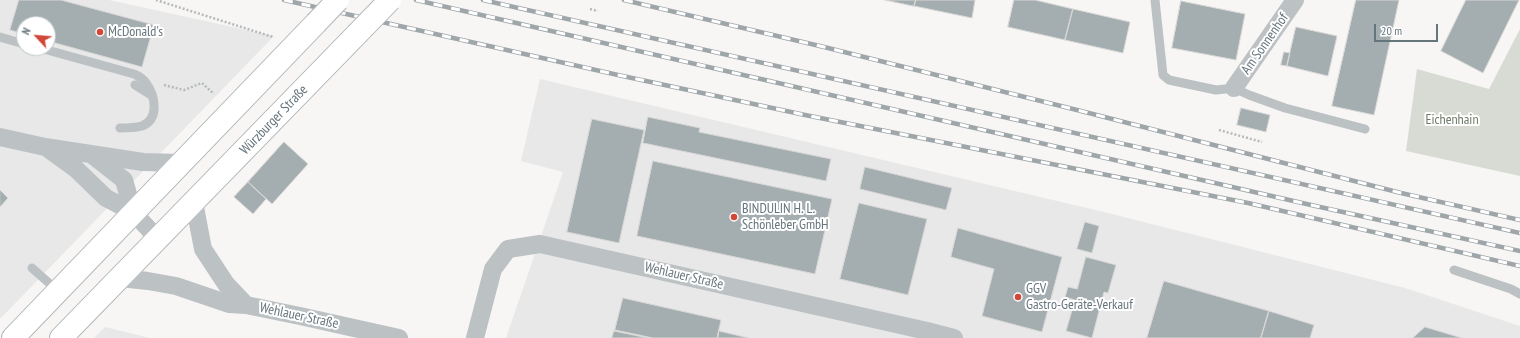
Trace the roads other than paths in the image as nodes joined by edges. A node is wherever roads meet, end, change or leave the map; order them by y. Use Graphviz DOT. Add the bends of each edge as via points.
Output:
graph roads {
  1 [pos="338,0"];
  2 [pos="390,0"];
  3 [pos="1155,0"];
  4 [pos="1295,0"];
  5 [pos="0,37"];
  6 [pos="16,42"];
  7 [pos="56,52"];
  8 [pos="135,85"];
  9 [pos="1234,88"];
  10 [pos="151,95"];
  11 [pos="120,128"];
  12 [pos="1365,128"];
  13 [pos="0,137"];
  14 [pos="45,147"];
  15 [pos="89,153"];
  16 [pos="181,164"];
  17 [pos="194,202"];
  18 [pos="133,212"];
  19 [pos="158,239"];
  20 [pos="32,268"];
  21 [pos="1454,270"];
  22 [pos="120,278"];
  23 [pos="58,291"];
  24 [pos="1520,294"];
  25 [pos="246,306"];
  26 [pos="13,338"];
  27 [pos="61,338"];
  28 [pos="399,338"];
  29 [pos="475,338"];
  30 [pos="954,338"];
  1 -- 16 [label="main road, bridge"];
  2 -- 17 [label="main road, Würzburger Straße, bridge"];
  3 -- 9 [label="lane" via="1163,75 1169,80 1216,90"];
  4 -- 9 [label="street, Am Sonnenhof"];
  5 -- 6 [label="lane"];
  7 -- 10 [label="lane" via="134,74 146,82"];
  8 -- 10 [label="lane"];
  9 -- 12 [label="lane" via="1285,108"];
  10 -- 11 [label="lane" via="155,108 148,122 142,126"];
  13 -- 14 [label="street"];
  14 -- 15 [label="street"];
  14 -- 18 [label="street" via="76,169 106,198"];
  15 -- 16 [label="street" via="143,162"];
  15 -- 18 [label="street" via="124,180"];
  16 -- 18 [label="main road"];
  17 -- 19 [label="main road, Würzburger Straße"];
  17 -- 25 [label="street, Wehlauer Straße" via="203,249 226,284"];
  18 -- 19 [label="street"];
  18 -- 23 [label="main road"];
  19 -- 22 [label="main road, Würzburger Straße"];
  20 -- 23 [label="lane"];
  21 -- 24 [label="lane"];
  22 -- 25 [label="street, Wehlauer Straße" via="176,286 229,304"];
  22 -- 27 [label="main road, Würzburger Straße"];
  23 -- 26 [label="main road"];
  25 -- 28 [label="street, Wehlauer Straße"];
  29 -- 30 [label="street, Wehlauer Straße" via="493,269 508,249 540,244"];
}
